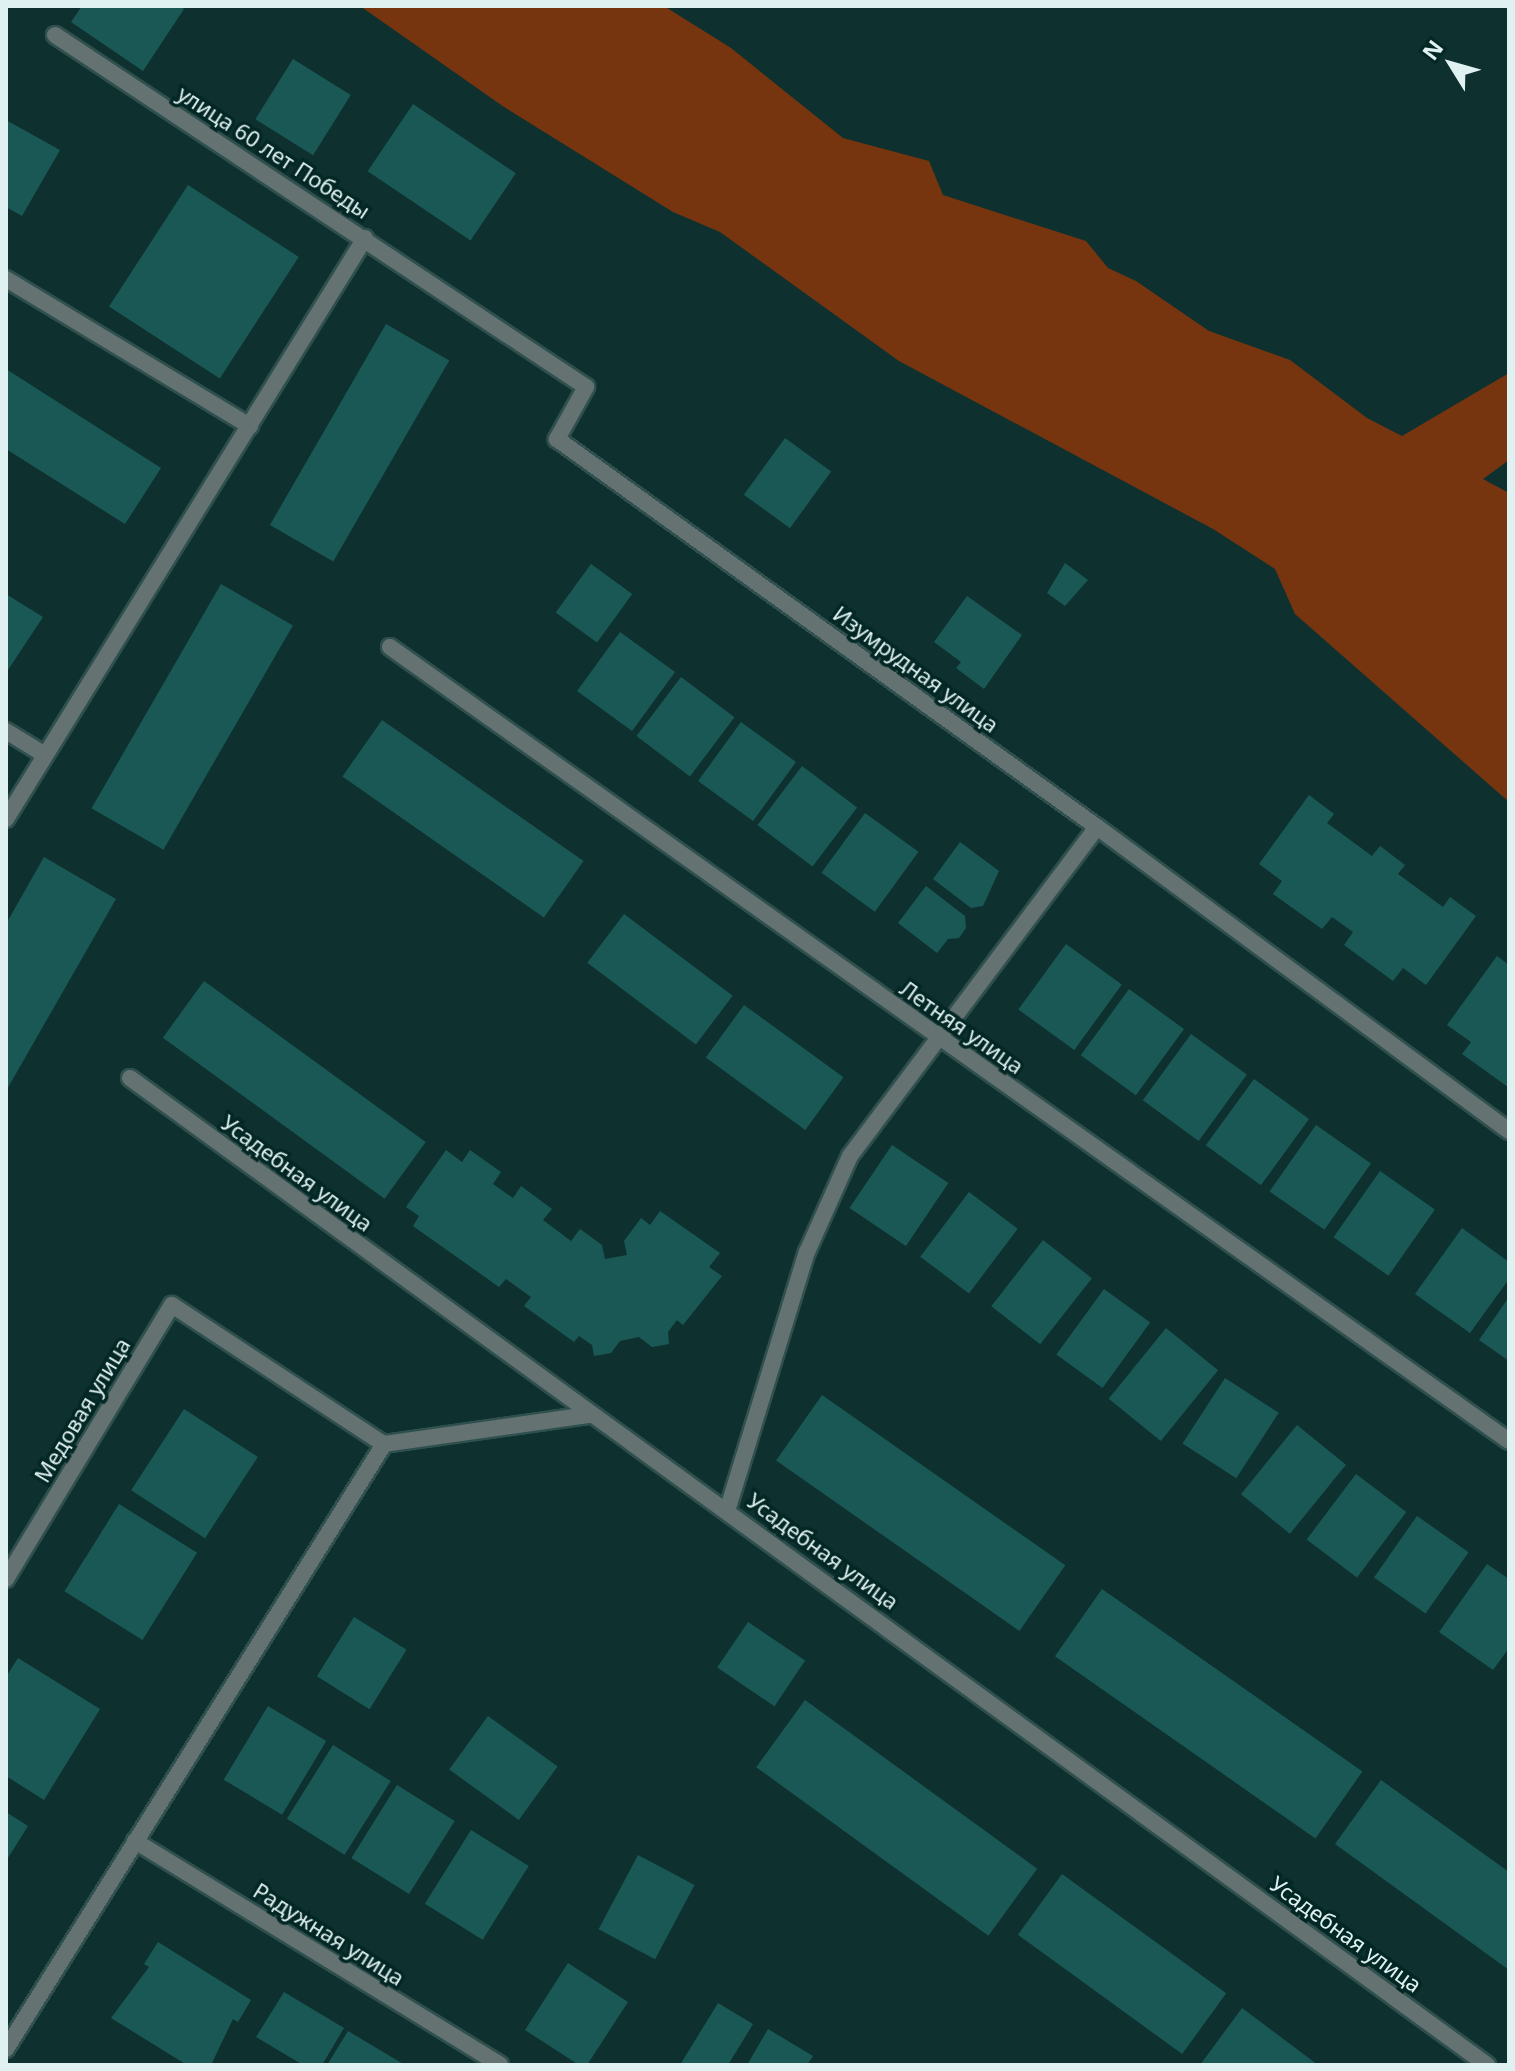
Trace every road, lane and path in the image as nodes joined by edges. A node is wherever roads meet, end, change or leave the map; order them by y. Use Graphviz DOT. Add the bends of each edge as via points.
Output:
graph roads {
  1 [pos="55,35"];
  2 [pos="365,238"];
  3 [pos="6,279"];
  4 [pos="250,426"];
  5 [pos="390,647"];
  6 [pos="6,731"];
  7 [pos="45,755"];
  8 [pos="6,819"];
  9 [pos="1097,827"];
  10 [pos="937,1037"];
  11 [pos="130,1078"];
  12 [pos="1509,1131"];
  13 [pos="589,1415"];
  14 [pos="1509,1441"];
  15 [pos="384,1444"];
  16 [pos="728,1508"];
  17 [pos="6,1579"];
  18 [pos="135,1841"];
  19 [pos="6,2049"];
  20 [pos="500,2065"];
  21 [pos="1487,2065"];
  1 -- 2 [label="street, улица 60 лет Победы"];
  2 -- 4 [label="street, улица 60 лет Победы"];
  2 -- 9 [label="street, Изумрудная улица" via="586,387 557,439"];
  3 -- 4 [label="street"];
  4 -- 7 [label="street, улица 60 лет Победы"];
  5 -- 10 [label="street, Летняя улица"];
  6 -- 7 [label="street"];
  7 -- 8 [label="street, улица 60 лет Победы"];
  9 -- 10 [label="street"];
  9 -- 12 [label="street, Изумрудная улица"];
  10 -- 14 [label="street, Летняя улица"];
  10 -- 16 [label="street" via="850,1156 807,1252"];
  11 -- 13 [label="street, Усадебная улица"];
  13 -- 15 [label="street"];
  13 -- 16 [label="street, Усадебная улица"];
  15 -- 17 [label="street, Медовая улица" via="172,1305"];
  15 -- 18 [label="street"];
  16 -- 21 [label="street, Усадебная улица"];
  18 -- 19 [label="street"];
  18 -- 20 [label="street, Радужная улица"];
}
